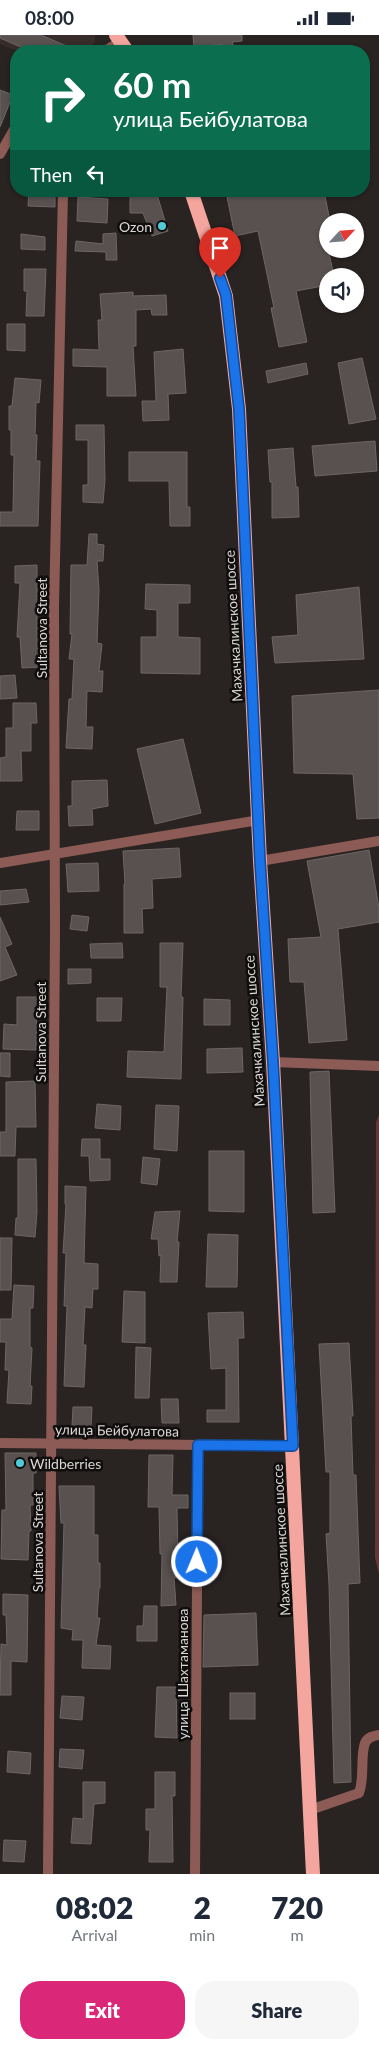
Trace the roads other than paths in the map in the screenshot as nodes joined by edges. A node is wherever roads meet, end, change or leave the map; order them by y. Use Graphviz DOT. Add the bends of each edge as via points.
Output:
graph roads {
  1 [pos="10,136"];
  2 [pos="0,154"];
  3 [pos="64,197"];
  4 [pos="193,197"];
  5 [pos="258,820"];
  6 [pos="379,841"];
  7 [pos="55,855"];
  8 [pos="260,861"];
  9 [pos="0,863"];
  10 [pos="273,1062"];
  11 [pos="379,1066"];
  12 [pos="0,1443"];
  13 [pos="51,1443"];
  14 [pos="198,1445"];
  15 [pos="293,1446"];
  16 [pos="379,1735"];
  17 [pos="310,1809"];
  18 [pos="48,1874"];
  19 [pos="195,1874"];
  20 [pos="313,1874"];
  1 -- 2 [label="street"];
  3 -- 7 [label="street, Sultanova Street" via="54,607"];
  4 -- 5 [label="highway, Махачкалинское шоссе" via="226,295 239,409"];
  5 -- 7 [label="street"];
  5 -- 8 [label="highway, Махачкалинское шоссе"];
  6 -- 8 [label="street"];
  7 -- 9 [label="street"];
  7 -- 13 [label="street, Sultanova Street"];
  8 -- 10 [label="highway, Махачкалинское шоссе"];
  10 -- 11 [label="street"];
  10 -- 15 [label="highway, Махачкалинское шоссе"];
  12 -- 13 [label="street, улица Бейбулатова"];
  13 -- 14 [label="street, улица Бейбулатова"];
  13 -- 18 [label="street, Sultanova Street"];
  14 -- 15 [label="street, улица Бейбулатова"];
  14 -- 19 [label="street, улица Шахтаманова"];
  15 -- 17 [label="highway, Махачкалинское шоссе"];
  16 -- 17 [label="street" via="370,1737 365,1744 359,1793"];
  17 -- 20 [label="highway, Махачкалинское шоссе"];
}
